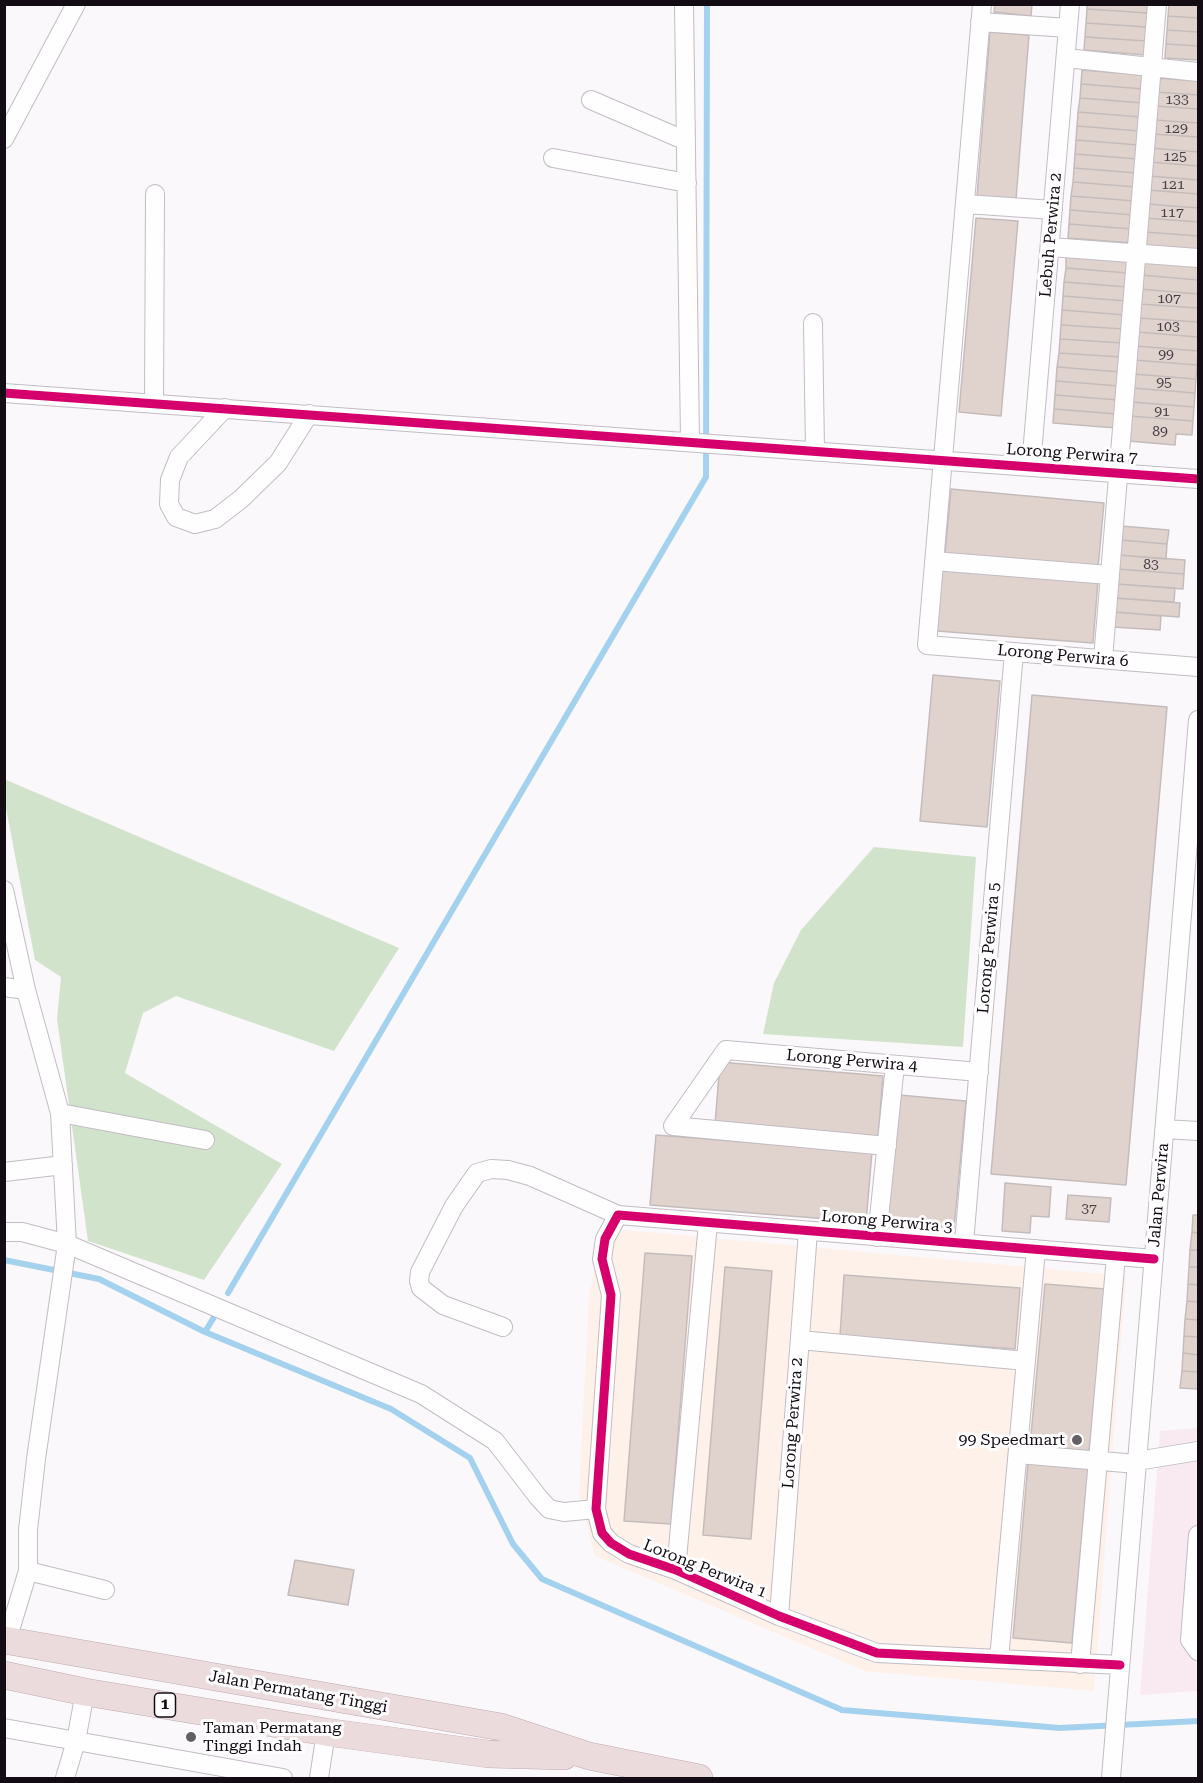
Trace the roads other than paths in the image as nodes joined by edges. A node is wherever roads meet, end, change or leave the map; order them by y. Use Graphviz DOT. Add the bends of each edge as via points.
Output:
graph roads {
  1 [pos="76,4"];
  2 [pos="684,4"];
  3 [pos="1070,4"];
  4 [pos="1157,4"];
  5 [pos="981,13"];
  6 [pos="1068,28"];
  7 [pos="1066,58"];
  8 [pos="1152,67"];
  9 [pos="1198,72"];
  10 [pos="591,100"];
  11 [pos="4,139"];
  12 [pos="684,140"];
  13 [pos="553,158"];
  14 [pos="687,183"];
  15 [pos="155,194"];
  16 [pos="966,204"];
  17 [pos="1053,210"];
  18 [pos="1050,247"];
  19 [pos="1136,253"];
  20 [pos="1198,258"];
  21 [pos="813,323"];
  22 [pos="4,393"];
  23 [pos="154,403"];
  24 [pos="225,408"];
  25 [pos="309,414"];
  26 [pos="693,441"];
  27 [pos="815,450"];
  28 [pos="942,460"];
  29 [pos="1031,466"];
  30 [pos="1117,473"];
  31 [pos="1198,479"];
  32 [pos="934,561"];
  33 [pos="1109,575"];
  34 [pos="1014,652"];
  35 [pos="1103,659"];
  36 [pos="1198,667"];
  37 [pos="1198,720"];
  38 [pos="1192,884"];
  39 [pos="4,890"];
  40 [pos="4,987"];
  41 [pos="26,990"];
  42 [pos="895,1065"];
  43 [pos="979,1072"];
  44 [pos="60,1113"];
  45 [pos="1165,1128"];
  46 [pos="1198,1131"];
  47 [pos="205,1140"];
  48 [pos="887,1146"];
  49 [pos="63,1165"];
  50 [pos="4,1172"];
  51 [pos="618,1215"];
  52 [pos="708,1223"];
  53 [pos="808,1231"];
  54 [pos="4,1232"];
  55 [pos="878,1237"];
  56 [pos="67,1244"];
  57 [pos="964,1244"];
  58 [pos="1036,1249"];
  59 [pos="1116,1256"];
  60 [pos="1154,1259"];
  61 [pos="503,1327"];
  62 [pos="800,1340"];
  63 [pos="1026,1361"];
  64 [pos="1198,1451"];
  65 [pos="1018,1454"];
  66 [pos="1098,1461"];
  67 [pos="1137,1462"];
  68 [pos="596,1509"];
  69 [pos="1198,1535"];
  70 [pos="1198,1554"];
  71 [pos="676,1570"];
  72 [pos="28,1571"];
  73 [pos="105,1590"];
  74 [pos="779,1616"];
  75 [pos="6,1640"];
  76 [pos="1198,1651"];
  77 [pos="999,1659"];
  78 [pos="1080,1664"];
  79 [pos="1120,1665"];
  80 [pos="4,1675"];
  81 [pos="85,1692"];
  82 [pos="300,1692"];
  83 [pos="4,1728"];
  84 [pos="326,1732"];
  85 [pos="76,1741"];
  86 [pos="589,1756"];
  87 [pos="1112,1773"];
  88 [pos="65,1779"];
  89 [pos="283,1779"];
  90 [pos="319,1779"];
  91 [pos="699,1779"];
  1 -- 11 [label="street"];
  2 -- 12 [label="street"];
  3 -- 6 [label="street, Lebuh Perwira 2"];
  4 -- 8 [label="street"];
  5 -- 6 [label="street"];
  5 -- 16 [label="street"];
  6 -- 7 [label="street, Lebuh Perwira 2"];
  7 -- 8 [label="street"];
  7 -- 17 [label="street, Lebuh Perwira 2"];
  8 -- 9 [label="street"];
  8 -- 19 [label="street"];
  10 -- 12 [label="street"];
  12 -- 14 [label="street"];
  13 -- 14 [label="street"];
  14 -- 26 [label="street"];
  15 -- 23 [label="street"];
  16 -- 17 [label="street"];
  16 -- 28 [label="street"];
  17 -- 18 [label="street, Lebuh Perwira 2"];
  18 -- 19 [label="street"];
  18 -- 29 [label="street, Lebuh Perwira 2"];
  19 -- 20 [label="street"];
  19 -- 30 [label="street"];
  21 -- 27 [label="street"];
  22 -- 23 [label="street, Lorong Perwira 7"];
  23 -- 24 [label="street, Lorong Perwira 7"];
  24 -- 25 [label="street, Lorong Perwira 7"];
  24 -- 25 [label="street" via="179,457 170,480 169,504 176,518 195,524 216,519 278,463"];
  25 -- 26 [label="street, Lorong Perwira 7"];
  26 -- 27 [label="street, Lorong Perwira 7"];
  27 -- 28 [label="street, Lorong Perwira 7"];
  28 -- 29 [label="street, Lorong Perwira 7"];
  28 -- 32 [label="street"];
  29 -- 30 [label="street, Lorong Perwira 7"];
  30 -- 31 [label="street, Lorong Perwira 7"];
  30 -- 33 [label="street"];
  32 -- 33 [label="street"];
  32 -- 34 [label="street, Lorong Perwira 6" via="927,645"];
  33 -- 35 [label="street"];
  34 -- 35 [label="street, Lorong Perwira 6"];
  34 -- 43 [label="street, Lorong Perwira 5"];
  35 -- 36 [label="street, Lorong Perwira 6"];
  37 -- 38 [label="street, Jalan Perwira"];
  38 -- 45 [label="street, Jalan Perwira"];
  39 -- 41 [label="street"];
  40 -- 41 [label="street"];
  41 -- 44 [label="street"];
  42 -- 43 [label="street, Lorong Perwira 4"];
  42 -- 48 [label="street"];
  42 -- 48 [label="street, Lorong Perwira 4" via="726,1050 673,1126"];
  43 -- 57 [label="street, Lorong Perwira 5"];
  44 -- 47 [label="street"];
  44 -- 49 [label="street"];
  45 -- 46 [label="street"];
  45 -- 60 [label="street, Jalan Perwira"];
  48 -- 55 [label="street"];
  49 -- 50 [label="street"];
  49 -- 56 [label="street"];
  51 -- 52 [label="street, Lorong Perwira 3"];
  51 -- 61 [label="street, Lorong Perwira 3" via="530,1176 491,1169 477,1173 454,1206 419,1281 421,1288 443,1305"];
  51 -- 68 [label="street, Lorong Perwira 1" via="605,1239 602,1259 611,1295"];
  52 -- 53 [label="street, Lorong Perwira 3"];
  52 -- 71 [label="street"];
  53 -- 55 [label="street, Lorong Perwira 3"];
  53 -- 62 [label="street, Lorong Perwira 2"];
  54 -- 56 [label="street" via="22,1232"];
  55 -- 57 [label="street, Lorong Perwira 3"];
  56 -- 68 [label="street" via="421,1394 495,1441 549,1509"];
  56 -- 72 [label="street" via="36,1459"];
  57 -- 58 [label="street, Lorong Perwira 3"];
  58 -- 59 [label="street, Lorong Perwira 3"];
  58 -- 63 [label="street"];
  59 -- 60 [label="street, Lorong Perwira 3"];
  59 -- 66 [label="street"];
  60 -- 67 [label="street, Jalan Perwira"];
  62 -- 63 [label="street"];
  62 -- 74 [label="street, Lorong Perwira 2"];
  63 -- 65 [label="street"];
  64 -- 67 [label="street"];
  65 -- 66 [label="street"];
  65 -- 77 [label="street"];
  66 -- 67 [label="street"];
  66 -- 78 [label="street"];
  67 -- 79 [label="street, Jalan Perwira"];
  68 -- 71 [label="street, Lorong Perwira 1" via="602,1533 611,1543 629,1554"];
  69 -- 70 [label="street"];
  70 -- 76 [label="street" via="1190,1640"];
  71 -- 74 [label="street, Lorong Perwira 1"];
  72 -- 73 [label="street"];
  72 -- 75 [label="street"];
  74 -- 77 [label="street, Lorong Perwira 1" via="877,1653"];
  75 -- 82 [label="highway, Jalan Permatang Tinggi / 1"];
  77 -- 78 [label="street, Lorong Perwira 1"];
  78 -- 79 [label="street, Lorong Perwira 1"];
  79 -- 87 [label="street, Jalan Perwira"];
  80 -- 81 [label="highway, Jalan Permatang Tinggi / 1"];
  81 -- 84 [label="highway, Jalan Permatang Tinggi / 1"];
  81 -- 85 [label="street"];
  82 -- 84 [label="highway" via="321,1709"];
  82 -- 86 [label="highway, Jalan Permatang Tinggi / 1" via="501,1727"];
  83 -- 85 [label="street"];
  84 -- 86 [label="highway, Jalan Permatang Tinggi / 1" via="488,1754"];
  84 -- 90 [label="street"];
  85 -- 88 [label="street"];
  85 -- 89 [label="street"];
  86 -- 91 [label="highway, Jalan Permatang Tinggi / 1"];
}
